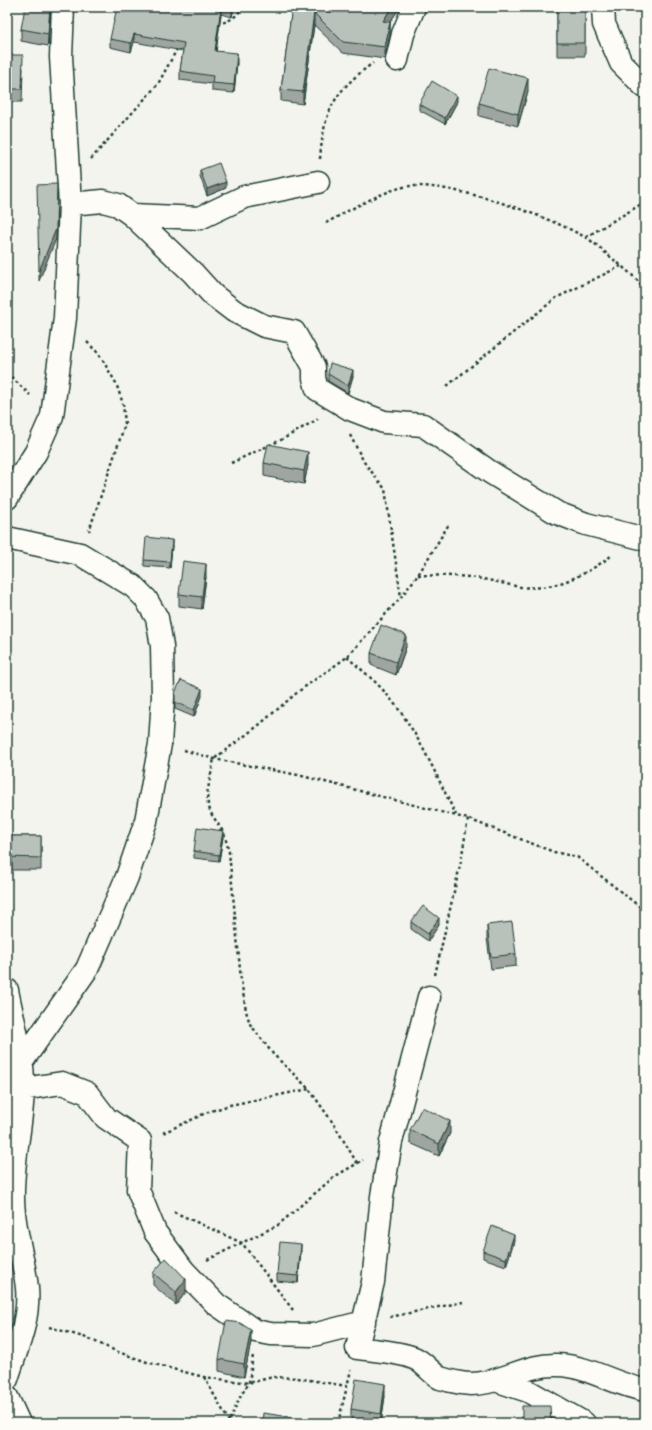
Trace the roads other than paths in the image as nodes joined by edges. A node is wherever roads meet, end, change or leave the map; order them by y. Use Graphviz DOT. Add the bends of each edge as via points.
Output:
graph roads {
  1 [pos="63,7"];
  2 [pos="414,7"];
  3 [pos="603,7"];
  4 [pos="397,60"];
  5 [pos="645,87"];
  6 [pos="318,182"];
  7 [pos="70,204"];
  8 [pos="132,215"];
  9 [pos="7,498"];
  10 [pos="7,538"];
  11 [pos="641,538"];
  12 [pos="7,990"];
  13 [pos="429,997"];
  14 [pos="21,1063"];
  15 [pos="23,1089"];
  16 [pos="364,1322"];
  17 [pos="7,1379"];
  18 [pos="495,1380"];
  19 [pos="645,1390"];
  20 [pos="7,1397"];
  21 [pos="19,1423"];
  22 [pos="584,1423"];
  1 -- 7 [label="street" via="61,57"];
  2 -- 4 [label="street" via="403,34"];
  3 -- 5 [label="street" via="604,24 621,63"];
  6 -- 8 [label="street" via="244,197 200,218"];
  7 -- 8 [label="street" via="103,201 118,205"];
  7 -- 9 [label="street" via="65,318 52,416 36,452"];
  8 -- 11 [label="street" via="213,295 234,311 264,326 294,332 314,367 317,389 350,409 384,422 423,425 490,472 557,513 586,524"];
  10 -- 14 [label="street" via="80,554 133,586 157,618 162,646 163,697 160,744 146,821 124,884 87,969"];
  12 -- 14 [label="street"];
  13 -- 16 [label="street" via="391,1142 382,1196 373,1282"];
  14 -- 15 [label="street"];
  15 -- 16 [label="street" via="62,1082 87,1093 106,1118 140,1141 138,1190 155,1232 184,1272 216,1304 254,1331 313,1335"];
  15 -- 17 [label="street" via="12,1174 13,1204 27,1289 26,1320"];
  16 -- 18 [label="street" via="357,1348 415,1358 440,1378 461,1383 476,1384"];
  18 -- 19 [label="street" via="538,1366 559,1365 585,1370"];
  18 -- 22 [label="street" via="528,1391"];
  20 -- 21 [label="street"];
}
